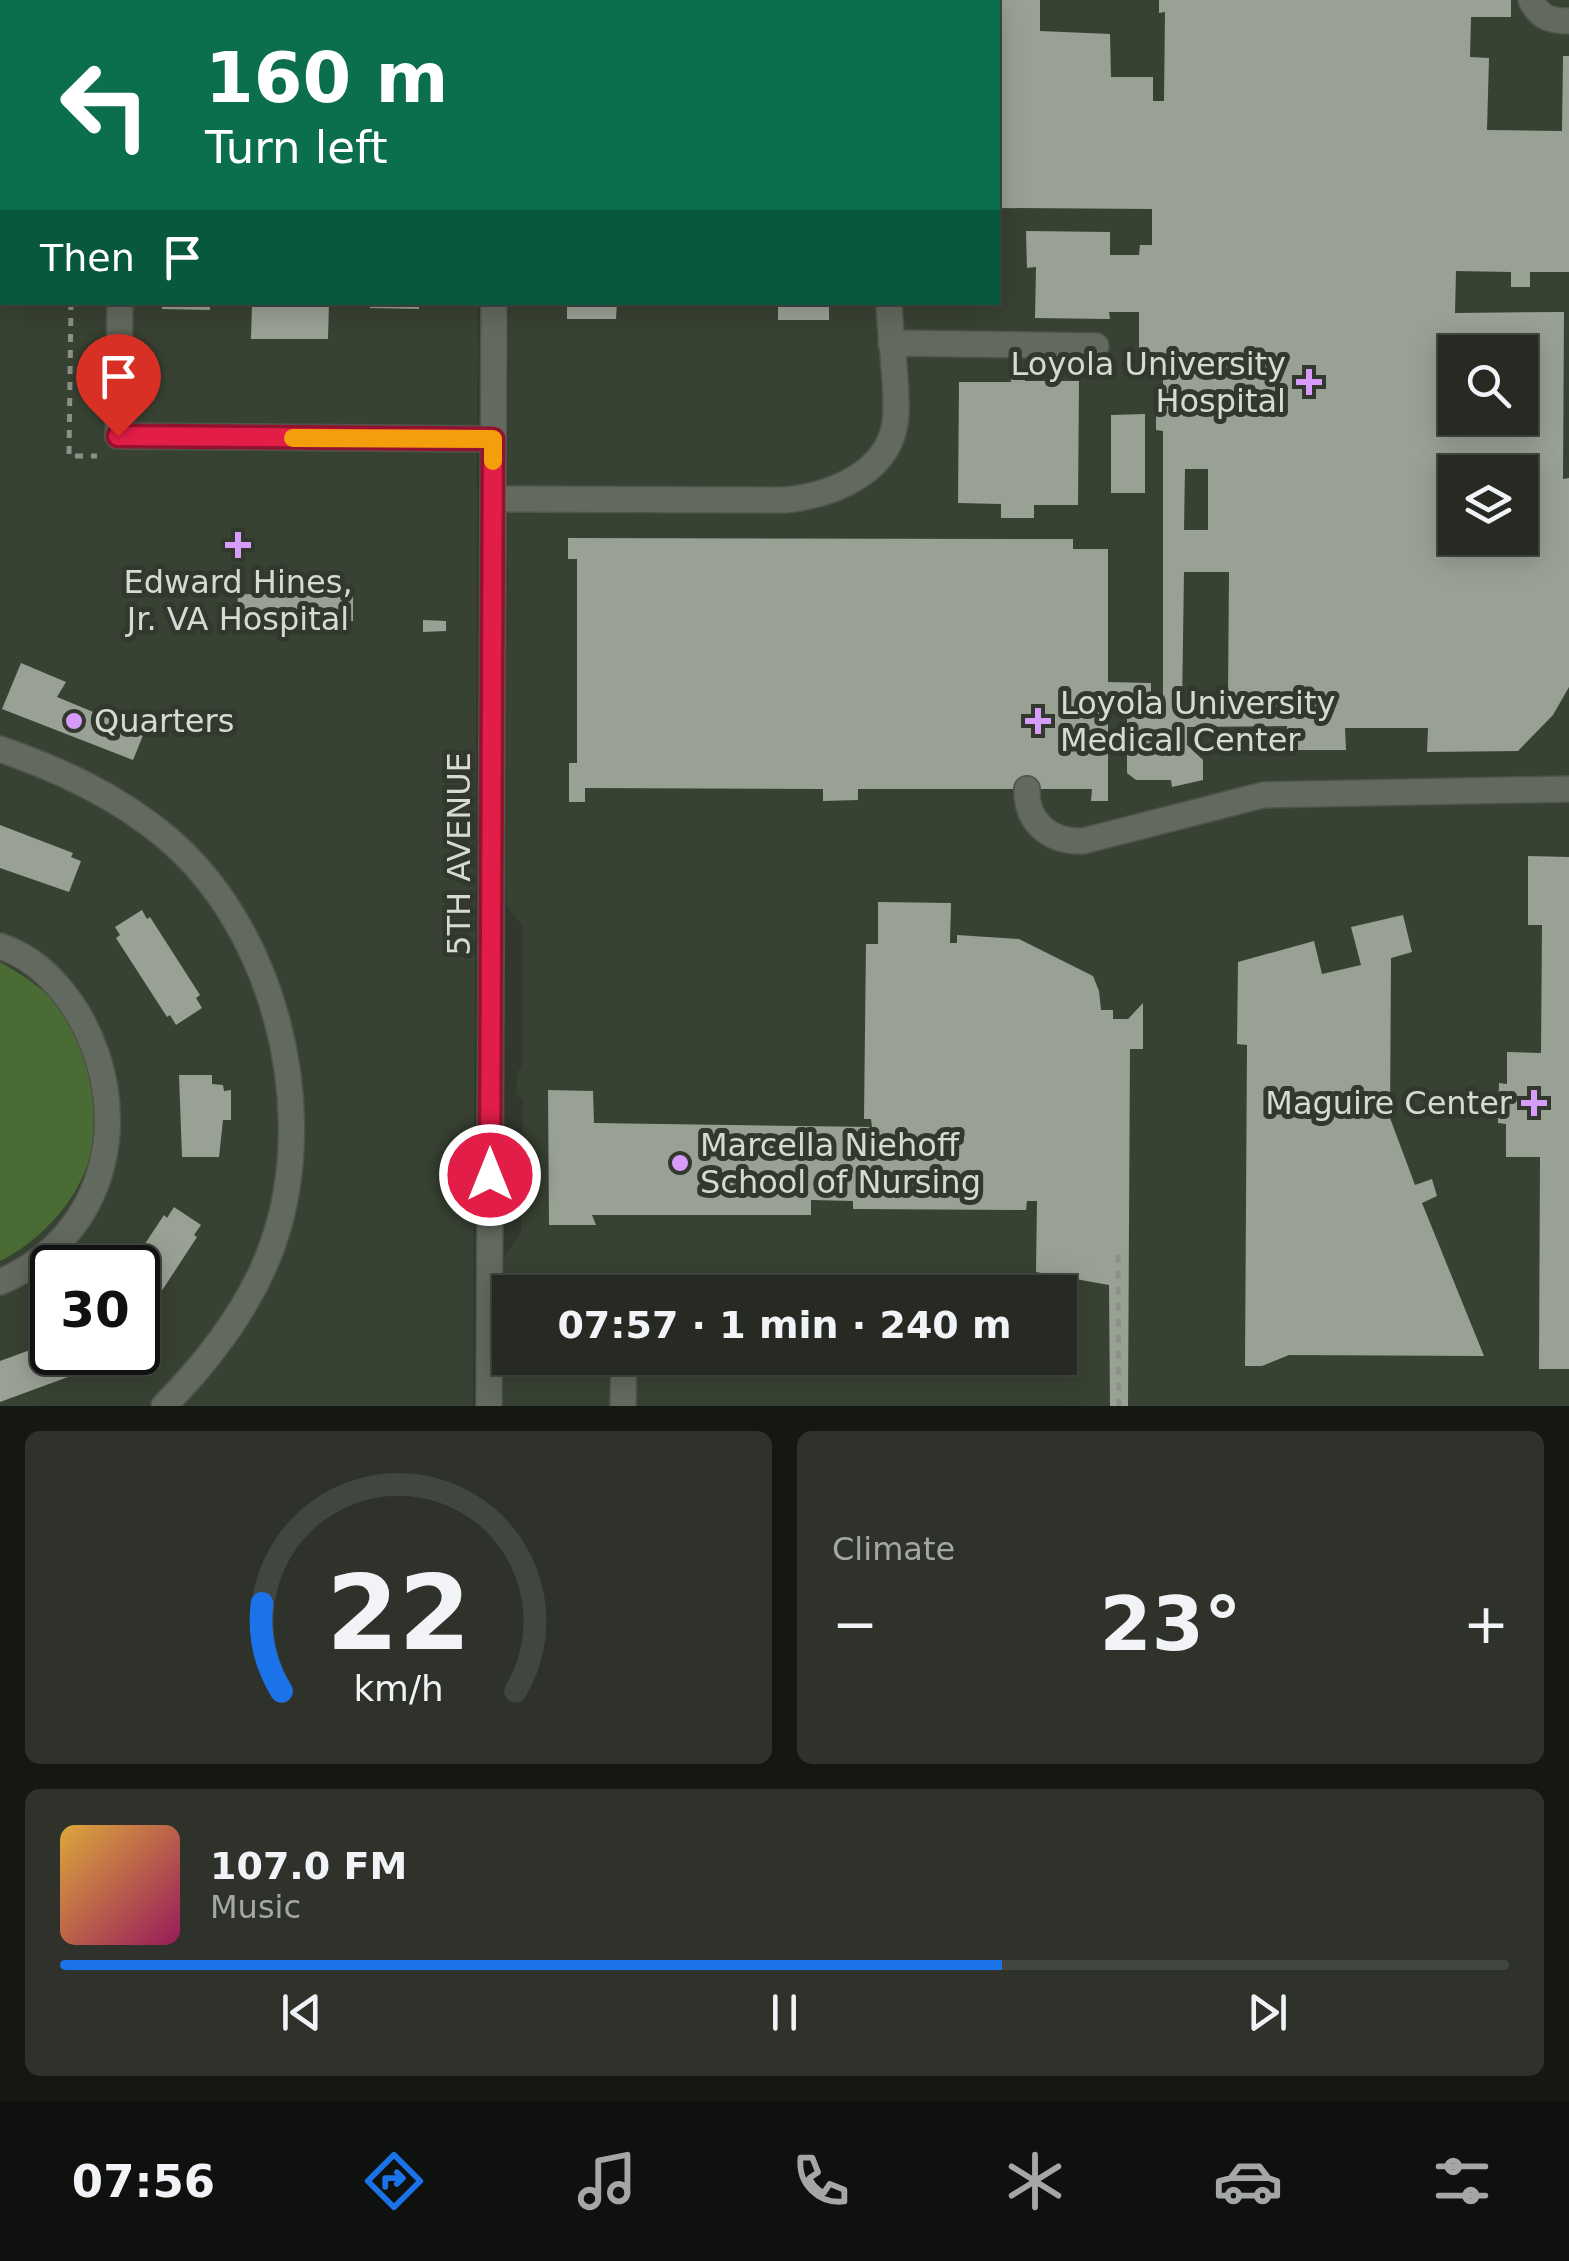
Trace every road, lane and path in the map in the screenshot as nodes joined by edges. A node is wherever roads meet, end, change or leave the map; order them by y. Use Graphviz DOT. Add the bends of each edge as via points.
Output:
graph roads {
  1 [pos="1531,0"];
  2 [pos="1569,22"];
  3 [pos="120,305"];
  4 [pos="494,305"];
  5 [pos="889,305"];
  6 [pos="890,343"];
  7 [pos="1096,346"];
  8 [pos="493,439"];
  9 [pos="493,499"];
  10 [pos="0,748"];
  11 [pos="1027,789"];
  12 [pos="1569,789"];
  13 [pos="0,946"];
  14 [pos="1118,1256"];
  15 [pos="0,1282"];
  16 [pos="624,1375"];
  17 [pos="164,1406"];
  18 [pos="489,1406"];
  19 [pos="623,1406"];
  20 [pos="1119,1406"];
  1 -- 2 [label="street" via="1545,18"];
  3 -- 8 [label="street" via="118,436"];
  4 -- 8 [label="street, 5TH AVENUE"];
  5 -- 6 [label="street"];
  6 -- 7 [label="street"];
  6 -- 9 [label="street" via="896,414 890,440 858,478 835,490 785,500"];
  8 -- 9 [label="street, 5TH AVENUE"];
  9 -- 18 [label="street, 5TH AVENUE"];
  10 -- 17 [label="street" via="86,783 169,840 242,929 280,1030 290,1138 278,1228 233,1320"];
  11 -- 12 [label="street" via="1036,824 1069,842 1263,795"];
  13 -- 15 [label="street" via="43,969 69,999 104,1074 110,1113 95,1189 76,1220 35,1265"];
  14 -- 20 [label="path"];
  16 -- 19 [label="street"];
}
